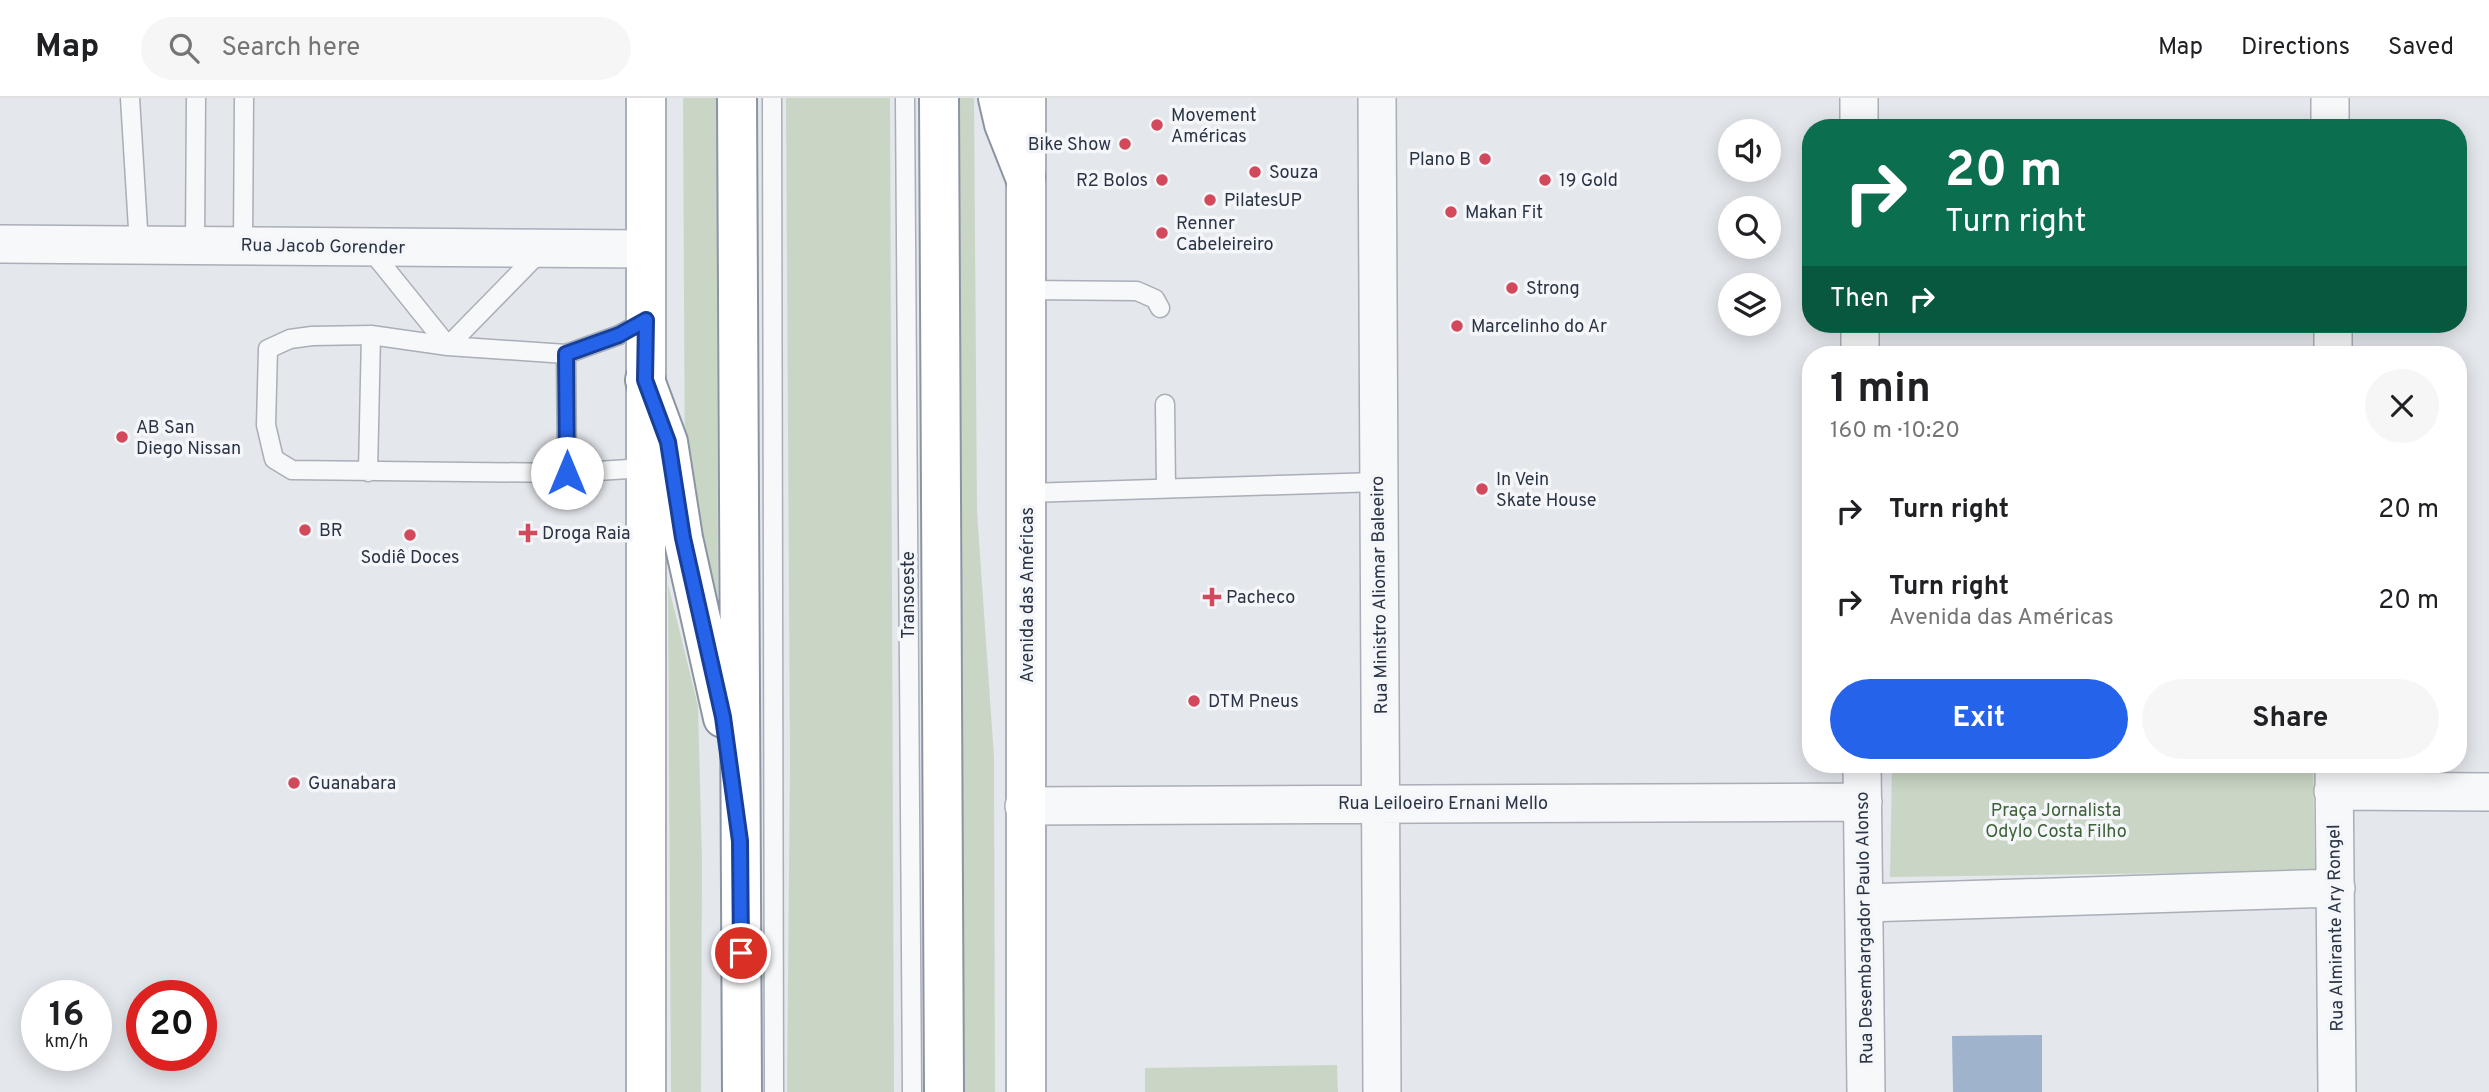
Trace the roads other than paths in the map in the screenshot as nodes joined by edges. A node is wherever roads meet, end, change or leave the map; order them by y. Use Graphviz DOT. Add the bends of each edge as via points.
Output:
graph roads {
  1 [pos="130,98"];
  2 [pos="196,98"];
  3 [pos="244,98"];
  4 [pos="646,98"];
  5 [pos="737,98"];
  6 [pos="772,98"];
  7 [pos="905,98"];
  8 [pos="939,98"];
  9 [pos="998,98"];
  10 [pos="1026,98"];
  11 [pos="1377,98"];
  12 [pos="1859,98"];
  13 [pos="2330,98"];
  14 [pos="1859,119"];
  15 [pos="2330,119"];
  16 [pos="1025,177"];
  17 [pos="195,243"];
  18 [pos="0,244"];
  19 [pos="243,244"];
  20 [pos="139,245"];
  21 [pos="369,248"];
  22 [pos="542,249"];
  23 [pos="646,249"];
  24 [pos="1028,290"];
  25 [pos="1160,308"];
  26 [pos="646,320"];
  27 [pos="371,335"];
  28 [pos="448,346"];
  29 [pos="566,354"];
  30 [pos="645,380"];
  31 [pos="1165,404"];
  32 [pos="644,468"];
  33 [pos="368,472"];
  34 [pos="567,473"];
  35 [pos="1377,482"];
  36 [pos="1166,488"];
  37 [pos="1028,493"];
  38 [pos="1863,773"];
  39 [pos="2333,778"];
  40 [pos="2489,792"];
  41 [pos="1863,802"];
  42 [pos="1382,803"];
  43 [pos="1024,806"];
  44 [pos="740,841"];
  45 [pos="2336,888"];
  46 [pos="1865,903"];
  47 [pos="646,1092"];
  48 [pos="743,1092"];
  49 [pos="774,1092"];
  50 [pos="912,1092"];
  51 [pos="944,1092"];
  52 [pos="1026,1092"];
  53 [pos="1382,1092"];
  54 [pos="1866,1092"];
  55 [pos="2337,1092"];
  1 -- 20 [label="lane"];
  2 -- 17 [label="lane"];
  3 -- 19 [label="lane"];
  4 -- 23 [label="main road"];
  5 -- 44 [label="main road"];
  6 -- 49 [label="lane"];
  7 -- 50 [label="lane, Transoeste"];
  8 -- 51 [label="main road"];
  9 -- 16 [label="main road"];
  10 -- 16 [label="main road, Avenida das Américas"];
  11 -- 35 [label="street, Rua Ministro Aliomar Baleeiro"];
  12 -- 14 [label="street"];
  13 -- 15 [label="street"];
  16 -- 24 [label="main road, Avenida das Américas"];
  17 -- 19 [label="street, Rua Jacob Gorender"];
  17 -- 20 [label="street, Rua Jacob Gorender"];
  18 -- 20 [label="street, Rua Jacob Gorender"];
  19 -- 21 [label="street, Rua Jacob Gorender"];
  21 -- 22 [label="street, Rua Jacob Gorender"];
  21 -- 28 [label="lane"];
  22 -- 23 [label="street, Rua Jacob Gorender"];
  22 -- 28 [label="lane"];
  23 -- 26 [label="main road"];
  24 -- 25 [label="lane" via="1137,291 1155,299"];
  24 -- 37 [label="main road, Avenida das Américas"];
  26 -- 29 [label="lane"];
  26 -- 30 [label="main road"];
  27 -- 28 [label="lane"];
  27 -- 33 [label="lane"];
  27 -- 33 [label="lane" via="290,339 268,349 267,412 274,459 292,470"];
  28 -- 29 [label="lane"];
  29 -- 34 [label="lane"];
  30 -- 32 [label="main road"];
  30 -- 44 [label="main road" via="668,442 683,538 723,717"];
  31 -- 36 [label="lane"];
  32 -- 34 [label="lane"];
  32 -- 47 [label="main road"];
  33 -- 34 [label="lane"];
  35 -- 36 [label="lane"];
  35 -- 42 [label="street, Rua Ministro Aliomar Baleeiro"];
  36 -- 37 [label="lane"];
  37 -- 43 [label="main road, Avenida das Américas"];
  38 -- 41 [label="street, Rua Desembargador Paulo Alonso"];
  39 -- 40 [label="street"];
  39 -- 45 [label="street, Rua Almirante Ary Rongel"];
  41 -- 42 [label="street, Rua Leiloeiro Ernani Mello"];
  41 -- 46 [label="street, Rua Desembargador Paulo Alonso"];
  42 -- 43 [label="street, Rua Leiloeiro Ernani Mello"];
  42 -- 53 [label="street, Rua Ministro Aliomar Baleeiro"];
  43 -- 52 [label="main road, Avenida das Américas"];
  44 -- 48 [label="main road"];
  45 -- 46 [label="street"];
  45 -- 55 [label="street, Rua Almirante Ary Rongel"];
  46 -- 54 [label="street, Rua Desembargador Paulo Alonso"];
}
